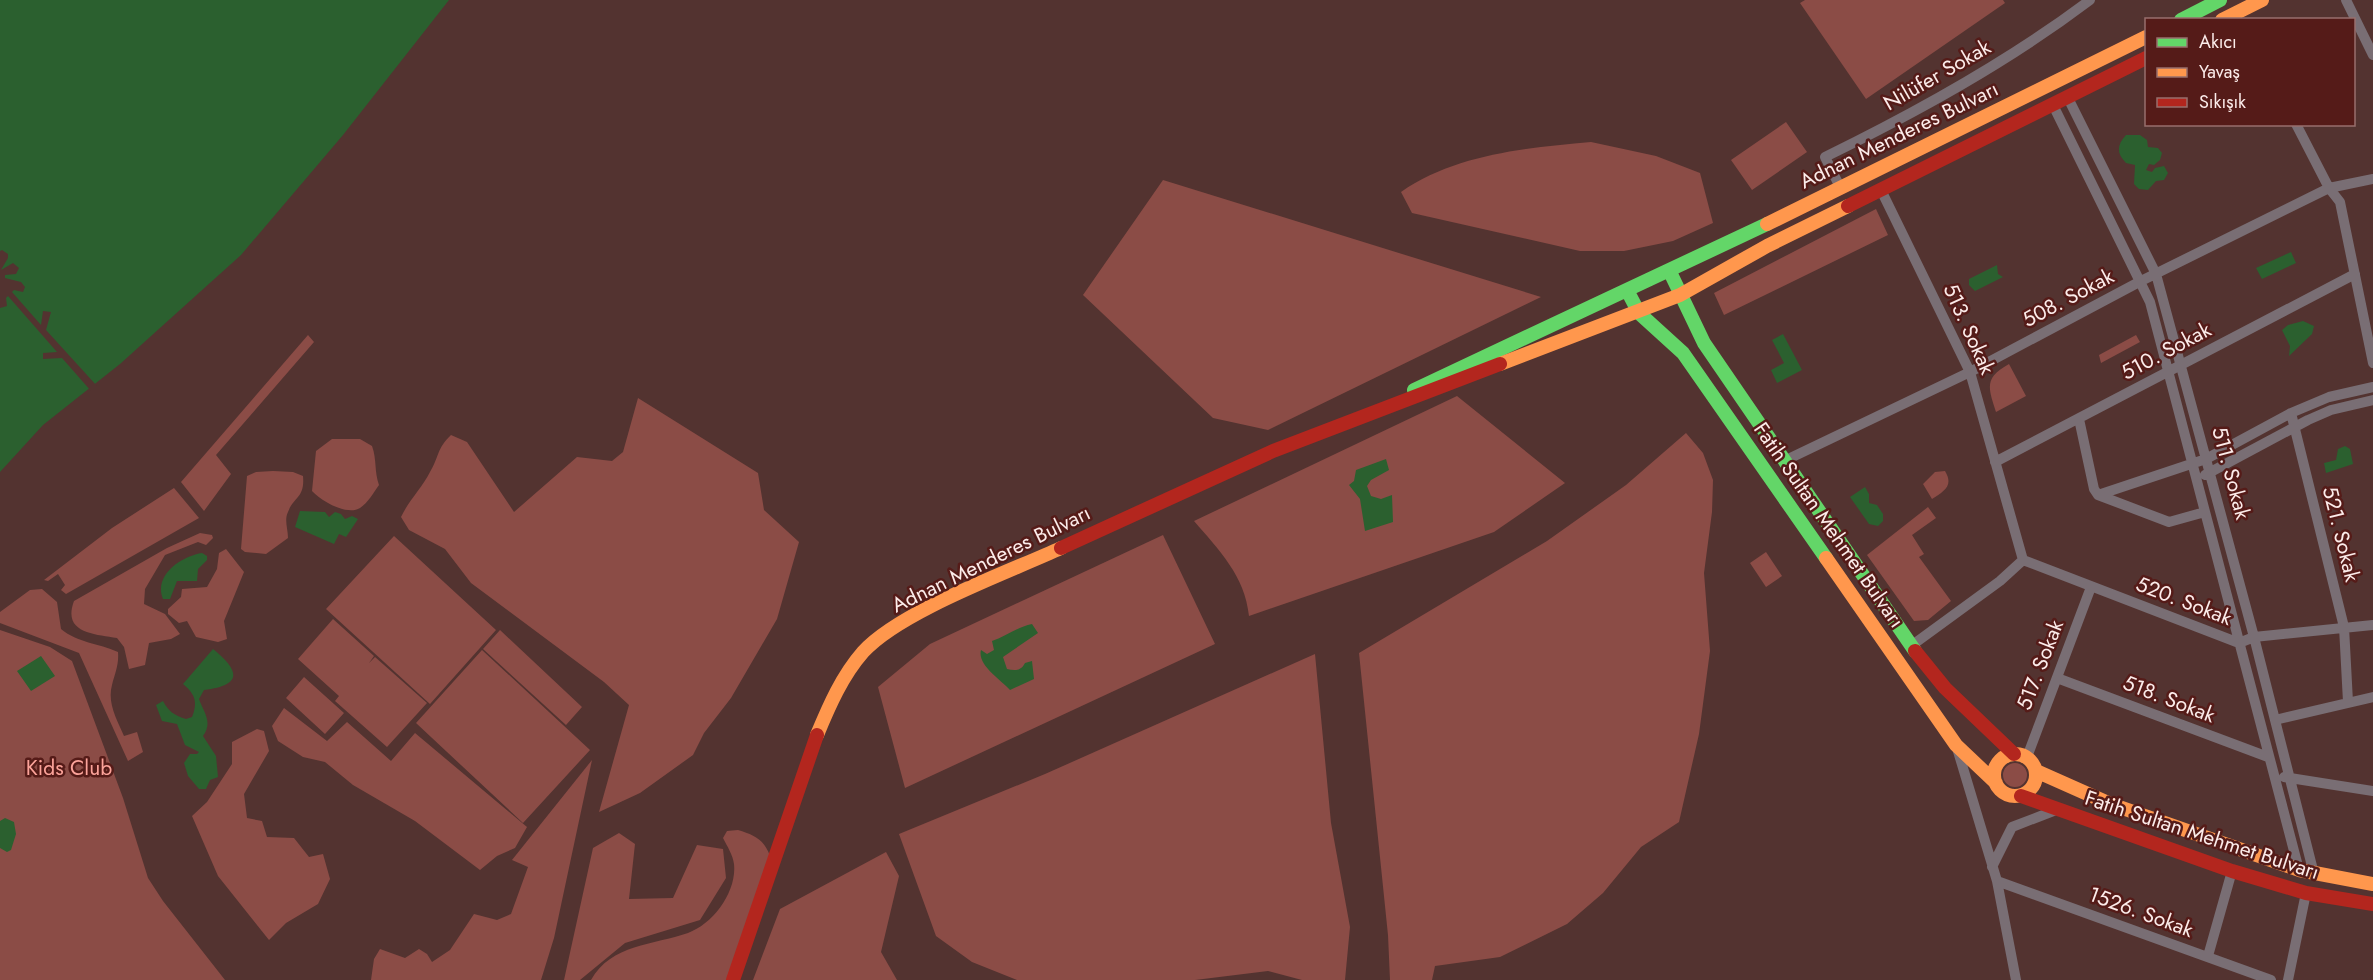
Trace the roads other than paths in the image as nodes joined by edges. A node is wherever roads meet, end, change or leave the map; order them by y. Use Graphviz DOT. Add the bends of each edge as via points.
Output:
graph roads {
  1 [pos="2090,0"];
  2 [pos="2220,0"];
  3 [pos="2262,0"];
  4 [pos="2346,0"];
  5 [pos="2242,15"];
  6 [pos="2185,18"];
  7 [pos="2355,18"];
  8 [pos="2355,18"];
  9 [pos="2145,37"];
  10 [pos="2373,55"];
  11 [pos="2145,59"];
  12 [pos="2068,98"];
  13 [pos="2054,105"];
  14 [pos="2297,126"];
  15 [pos="2373,179"];
  16 [pos="1840,187"];
  17 [pos="2329,188"];
  18 [pos="1881,190"];
  19 [pos="1670,272"];
  20 [pos="2156,274"];
  21 [pos="2355,274"];
  22 [pos="2141,281"];
  23 [pos="1628,292"];
  24 [pos="1680,295"];
  25 [pos="1639,313"];
  26 [pos="2373,363"];
  27 [pos="2181,364"];
  28 [pos="1970,372"];
  29 [pos="2168,372"];
  30 [pos="2373,387"];
  31 [pos="2373,400"];
  32 [pos="1368,413"];
  33 [pos="2291,413"];
  34 [pos="2079,419"];
  35 [pos="2294,426"];
  36 [pos="2206,459"];
  37 [pos="1784,461"];
  38 [pos="1995,462"];
  39 [pos="2192,463"];
  40 [pos="2211,473"];
  41 [pos="2196,478"];
  42 [pos="2098,495"];
  43 [pos="2205,512"];
  44 [pos="2023,560"];
  45 [pos="2091,586"];
  46 [pos="2373,625"];
  47 [pos="2344,627"];
  48 [pos="2254,637"];
  49 [pos="2240,642"];
  50 [pos="1911,646"];
  51 [pos="2057,678"];
  52 [pos="2373,697"];
  53 [pos="2348,702"];
  54 [pos="2275,720"];
  55 [pos="1956,745"];
  56 [pos="2020,756"];
  57 [pos="2268,757"];
  58 [pos="2036,771"];
  59 [pos="2274,776"];
  60 [pos="2290,777"];
  61 [pos="1996,783"];
  62 [pos="2373,791"];
  63 [pos="2021,796"];
  64 [pos="2056,810"];
  65 [pos="1992,867"];
  66 [pos="2299,870"];
  67 [pos="2232,871"];
  68 [pos="2314,874"];
  69 [pos="1997,881"];
  70 [pos="2373,884"];
  71 [pos="2306,893"];
  72 [pos="2373,904"];
  73 [pos="2208,956"];
  74 [pos="733,980"];
  75 [pos="2016,980"];
  76 [pos="2271,980"];
  77 [pos="2288,980"];
  1 -- 16 [label="street, Nilüfer Sokak" via="2007,58 1825,157"];
  2 -- 6 [label="main road"];
  3 -- 5 [label="main road"];
  4 -- 7 [label="street"];
  8 -- 10 [label="street"];
  9 -- 16 [label="main road, Adnan Menderes Bulvarı"];
  11 -- 12 [label="main road, Adnan Menderes Bulvarı"];
  12 -- 13 [label="main road, Adnan Menderes Bulvarı"];
  12 -- 20 [label="street, 511. Sokak"];
  13 -- 18 [label="main road, Adnan Menderes Bulvarı"];
  13 -- 22 [label="street, 511. Sokak"];
  14 -- 17 [label="street"];
  15 -- 17 [label="street, 508. Sokak"];
  16 -- 19 [label="main road, Adnan Menderes Bulvarı"];
  17 -- 20 [label="street, 508. Sokak"];
  17 -- 21 [label="street" via="2340,202"];
  18 -- 24 [label="main road, Adnan Menderes Bulvarı" via="1767,246"];
  18 -- 28 [label="street, 513. Sokak"];
  19 -- 23 [label="main road, Adnan Menderes Bulvarı"];
  19 -- 24 [label="main road, Fatih Sultan Mehmet Bulvarı"];
  20 -- 22 [label="street, 508. Sokak"];
  20 -- 27 [label="street, 511. Sokak"];
  21 -- 26 [label="street"];
  21 -- 27 [label="street, 510. Sokak"];
  22 -- 28 [label="street, 508. Sokak"];
  22 -- 29 [label="street, 511. Sokak"];
  23 -- 25 [label="main road, Fatih Sultan Mehmet Bulvarı"];
  23 -- 32 [label="main road, Adnan Menderes Bulvarı" via="1545,327"];
  24 -- 25 [label="main road, Adnan Menderes Bulvarı"];
  24 -- 37 [label="main road, Fatih Sultan Mehmet Bulvarı" via="1704,343"];
  25 -- 32 [label="main road, Adnan Menderes Bulvarı"];
  25 -- 55 [label="main road, Fatih Sultan Mehmet Bulvarı" via="1683,353"];
  27 -- 29 [label="street, 510. Sokak"];
  27 -- 36 [label="street, 511. Sokak"];
  28 -- 37 [label="street, 508. Sokak"];
  28 -- 38 [label="street, 513. Sokak"];
  29 -- 34 [label="street, 510. Sokak"];
  29 -- 39 [label="street, 511. Sokak"];
  30 -- 33 [label="street" via="2329,397"];
  31 -- 35 [label="street" via="2331,410"];
  32 -- 74 [label="main road, Adnan Menderes Bulvarı" via="1273,451 931,607 895,627 864,651 837,689 815,739"];
  33 -- 35 [label="street, 521. Sokak"];
  33 -- 36 [label="street"];
  34 -- 38 [label="street, 510. Sokak"];
  34 -- 42 [label="street"];
  35 -- 40 [label="street"];
  35 -- 47 [label="street, 521. Sokak"];
  36 -- 39 [label="street"];
  36 -- 40 [label="street, 511. Sokak"];
  37 -- 50 [label="main road, Fatih Sultan Mehmet Bulvarı"];
  38 -- 44 [label="street, 513. Sokak"];
  39 -- 41 [label="street, 511. Sokak"];
  39 -- 42 [label="street"];
  40 -- 41 [label="street"];
  40 -- 48 [label="street, 511. Sokak"];
  41 -- 43 [label="street, 511. Sokak"];
  42 -- 43 [label="street" via="2169,522"];
  43 -- 49 [label="street, 511. Sokak"];
  44 -- 45 [label="street, 520. Sokak"];
  44 -- 50 [label="street"];
  45 -- 49 [label="street, 520. Sokak"];
  45 -- 51 [label="street, 517. Sokak"];
  46 -- 47 [label="street, 520. Sokak"];
  47 -- 48 [label="street, 520. Sokak"];
  47 -- 53 [label="street, 521. Sokak"];
  48 -- 49 [label="street, 520. Sokak"];
  48 -- 54 [label="street, 511. Sokak"];
  49 -- 57 [label="street, 511. Sokak"];
  50 -- 56 [label="main road, Fatih Sultan Mehmet Bulvarı" via="1945,688"];
  51 -- 56 [label="street, 517. Sokak"];
  51 -- 57 [label="street, 518. Sokak"];
  52 -- 53 [label="street"];
  53 -- 54 [label="street"];
  54 -- 60 [label="street, 511. Sokak"];
  55 -- 61 [label="main road, Fatih Sultan Mehmet Bulvarı"];
  55 -- 65 [label="street"];
  56 -- 58 [label="main road, Fatih Sultan Mehmet Bulvarı"];
  56 -- 61 [label="main road" via="1998,764"];
  57 -- 59 [label="street, 511. Sokak"];
  58 -- 63 [label="main road" via="2035,783"];
  58 -- 66 [label="main road, Fatih Sultan Mehmet Bulvarı" via="2108,803"];
  59 -- 60 [label="street"];
  59 -- 66 [label="street, 511. Sokak"];
  60 -- 62 [label="street"];
  60 -- 68 [label="street, 511. Sokak"];
  61 -- 63 [label="main road, Fatih Sultan Mehmet Bulvarı" via="2006,794"];
  63 -- 64 [label="main road, Fatih Sultan Mehmet Bulvarı"];
  64 -- 65 [label="street" via="2012,827"];
  64 -- 67 [label="main road, Fatih Sultan Mehmet Bulvarı"];
  65 -- 69 [label="street"];
  66 -- 68 [label="main road, Fatih Sultan Mehmet Bulvarı"];
  67 -- 71 [label="main road, Fatih Sultan Mehmet Bulvarı"];
  67 -- 73 [label="street"];
  68 -- 70 [label="main road, Fatih Sultan Mehmet Bulvarı"];
  69 -- 73 [label="street, 1526. Sokak"];
  69 -- 75 [label="street"];
  71 -- 72 [label="main road, Fatih Sultan Mehmet Bulvarı"];
  71 -- 77 [label="street"];
  73 -- 76 [label="street, 1526. Sokak"];
}
